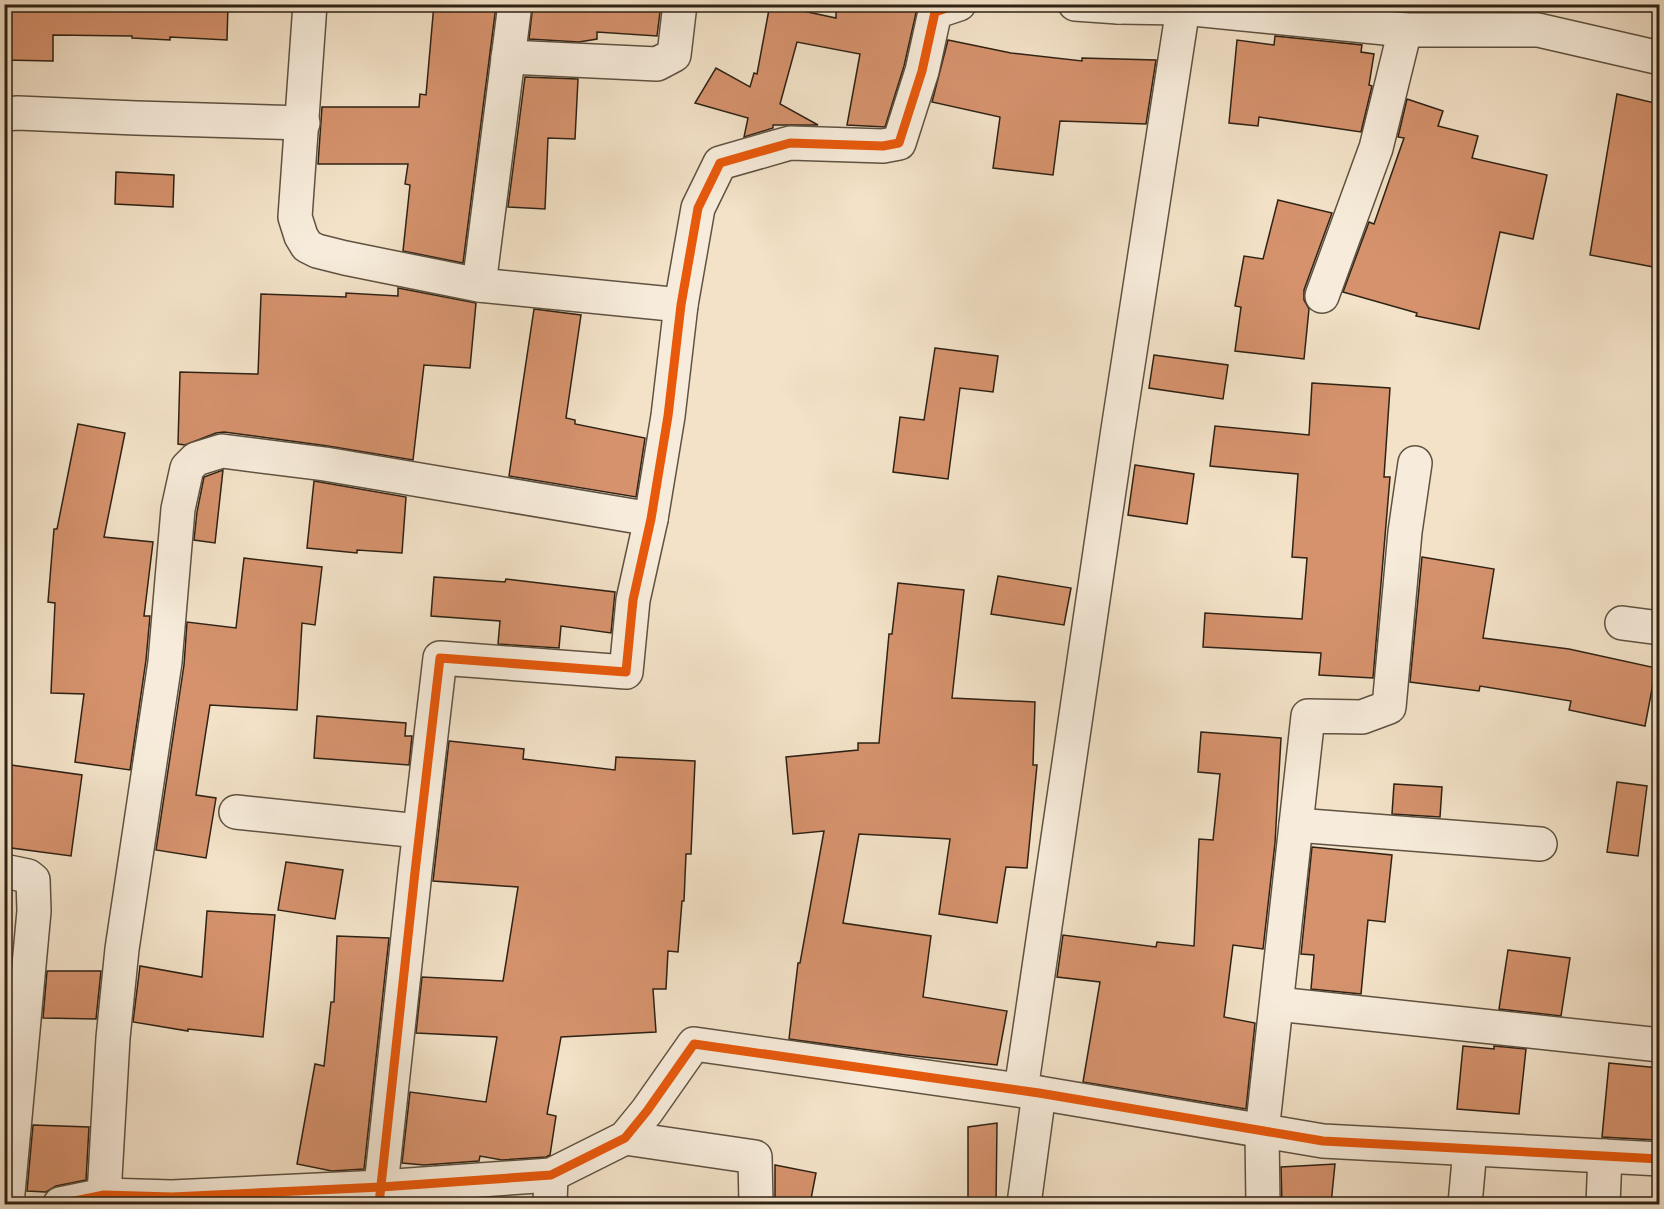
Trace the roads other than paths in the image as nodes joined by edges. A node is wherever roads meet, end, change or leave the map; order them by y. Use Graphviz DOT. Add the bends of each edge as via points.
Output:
graph roads {
  1 [pos="310,4"];
  2 [pos="515,4"];
  3 [pos="680,4"];
  4 [pos="1075,4"];
  5 [pos="1118,6"];
  6 [pos="941,7"];
  7 [pos="1183,8"];
  8 [pos="1405,30"];
  9 [pos="508,57"];
  10 [pos="1659,58"];
  11 [pos="4,114"];
  12 [pos="303,123"];
  13 [pos="479,285"];
  14 [pos="1322,296"];
  15 [pos="681,305"];
  16 [pos="1415,463"];
  17 [pos="651,519"];
  18 [pos="1622,623"];
  19 [pos="1659,628"];
  20 [pos="236,812"];
  21 [pos="1296,825"];
  22 [pos="419,831"];
  23 [pos="1540,844"];
  24 [pos="4,871"];
  25 [pos="1277,1004"];
  26 [pos="1659,1045"];
  27 [pos="1030,1091"];
  28 [pos="1263,1132"];
  29 [pos="625,1138"];
  30 [pos="1470,1149"];
  31 [pos="1605,1156"];
  32 [pos="1659,1159"];
  33 [pos="550,1190"];
  34 [pos="104,1195"];
  35 [pos="380,1196"];
  36 [pos="7,1204"];
  37 [pos="60,1204"];
  38 [pos="756,1204"];
  39 [pos="1024,1204"];
  40 [pos="1263,1204"];
  41 [pos="1465,1204"];
  42 [pos="1604,1204"];
  1 -- 12 [label="street"];
  2 -- 9 [label="street"];
  3 -- 9 [label="street" via="674,55 657,64"];
  4 -- 5 [label="street"];
  5 -- 7 [label="street"];
  6 -- 15 [label="street" via="899,142 883,146 790,143 720,163 699,208"];
  7 -- 8 [label="street"];
  7 -- 27 [label="street" via="1116,436"];
  8 -- 10 [label="street" via="1538,30"];
  8 -- 14 [label="street" via="1376,148"];
  9 -- 13 [label="street"];
  11 -- 12 [label="street"];
  12 -- 13 [label="street" via="295,217 307,246 345,258"];
  13 -- 15 [label="street"];
  15 -- 17 [label="street"];
  16 -- 21 [label="street" via="1389,707 1362,717 1308,716"];
  17 -- 22 [label="street" via="633,600 626,672 440,658"];
  17 -- 34 [label="street" via="325,464 222,452 196,459 187,468 178,509 165,662 122,949"];
  18 -- 19 [label="street"];
  20 -- 22 [label="street"];
  21 -- 23 [label="street"];
  21 -- 25 [label="street"];
  22 -- 35 [label="street"];
  24 -- 36 [label="street" via="33,880 34,911"];
  25 -- 26 [label="street"];
  25 -- 28 [label="street"];
  27 -- 28 [label="street"];
  27 -- 29 [label="street" via="694,1044"];
  27 -- 39 [label="street"];
  28 -- 30 [label="street" via="1323,1141"];
  28 -- 40 [label="street"];
  29 -- 33 [label="street"];
  29 -- 38 [label="street" via="755,1157"];
  30 -- 31 [label="street"];
  30 -- 41 [label="street"];
  31 -- 32 [label="street"];
  31 -- 42 [label="street"];
  33 -- 35 [label="street"];
  34 -- 35 [label="street"];
  34 -- 37 [label="street"];
}
